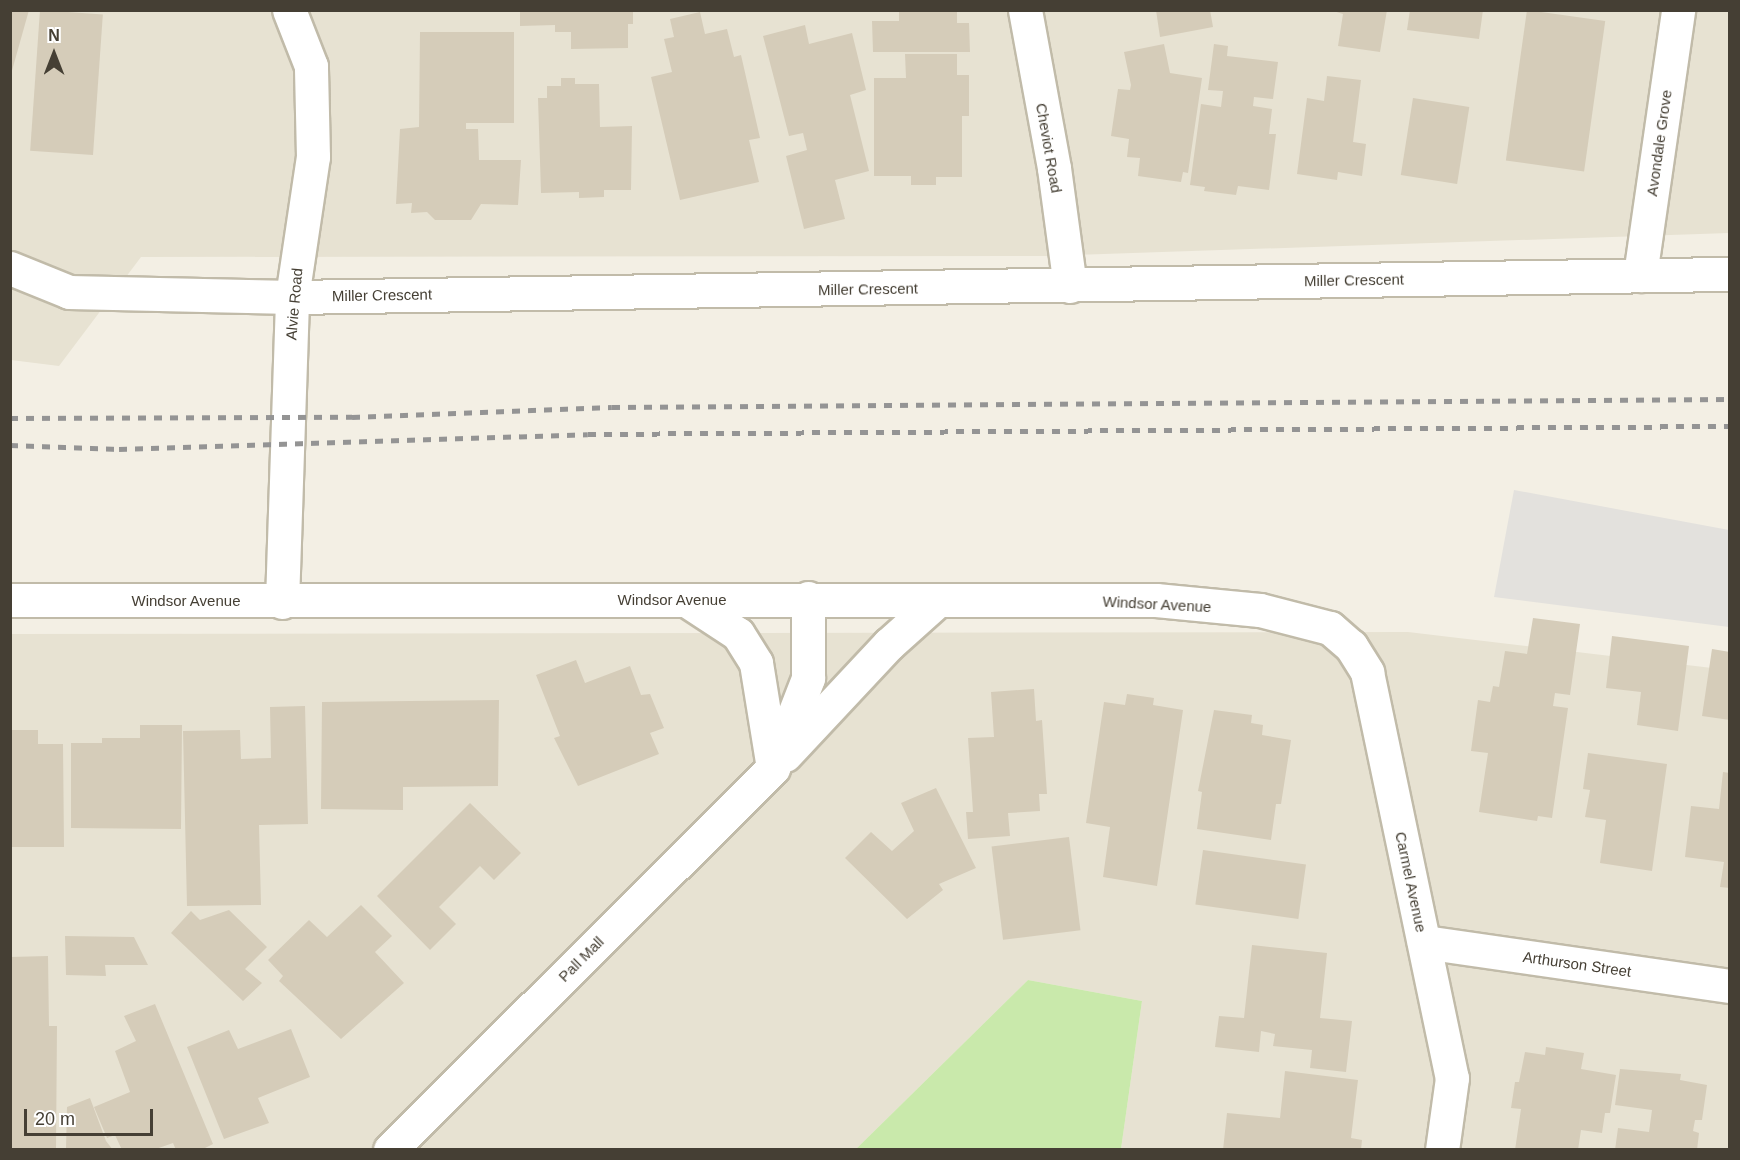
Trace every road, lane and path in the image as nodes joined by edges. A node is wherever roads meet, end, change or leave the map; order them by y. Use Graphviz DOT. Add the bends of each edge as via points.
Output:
graph roads {
  1 [pos="289,10"];
  2 [pos="1025,10"];
  3 [pos="1678,10"];
  4 [pos="10,268"];
  5 [pos="1730,274"];
  6 [pos="1640,275"];
  7 [pos="1070,286"];
  8 [pos="292,297"];
  9 [pos="808,598"];
  10 [pos="10,600"];
  11 [pos="686,600"];
  12 [pos="938,600"];
  13 [pos="282,602"];
  14 [pos="1330,628"];
  15 [pos="773,768"];
  16 [pos="1424,942"];
  17 [pos="1730,986"];
  18 [pos="390,1149"];
  19 [pos="1442,1149"];
  1 -- 8 [label="street, Alvie Road" via="311,66 313,157"];
  2 -- 7 [label="street, Cheviot Road" via="1054,168"];
  3 -- 6 [label="street, Avondale Grove"];
  4 -- 8 [label="street, Miller Crescent" via="69,292"];
  5 -- 6 [label="street, Miller Crescent"];
  6 -- 7 [label="street, Miller Crescent"];
  7 -- 8 [label="street, Miller Crescent"];
  8 -- 13 [label="street, Alvie Road"];
  9 -- 11 [label="street, Windsor Avenue"];
  9 -- 12 [label="street, Windsor Avenue"];
  9 -- 15 [label="street, Pall Mall" via="808,678"];
  10 -- 13 [label="street, Windsor Avenue"];
  11 -- 13 [label="street, Windsor Avenue"];
  11 -- 15 [label="street" via="738,634 756,663"];
  12 -- 14 [label="street, Windsor Avenue" via="1156,600 1260,610"];
  12 -- 15 [label="street, Pall Mall" via="889,644"];
  14 -- 16 [label="street, Carmel Avenue" via="1352,646 1367,672"];
  15 -- 18 [label="street, Pall Mall"];
  16 -- 17 [label="street, Arthurson Street"];
  16 -- 19 [label="street, Carmel Avenue" via="1452,1078"];
}
